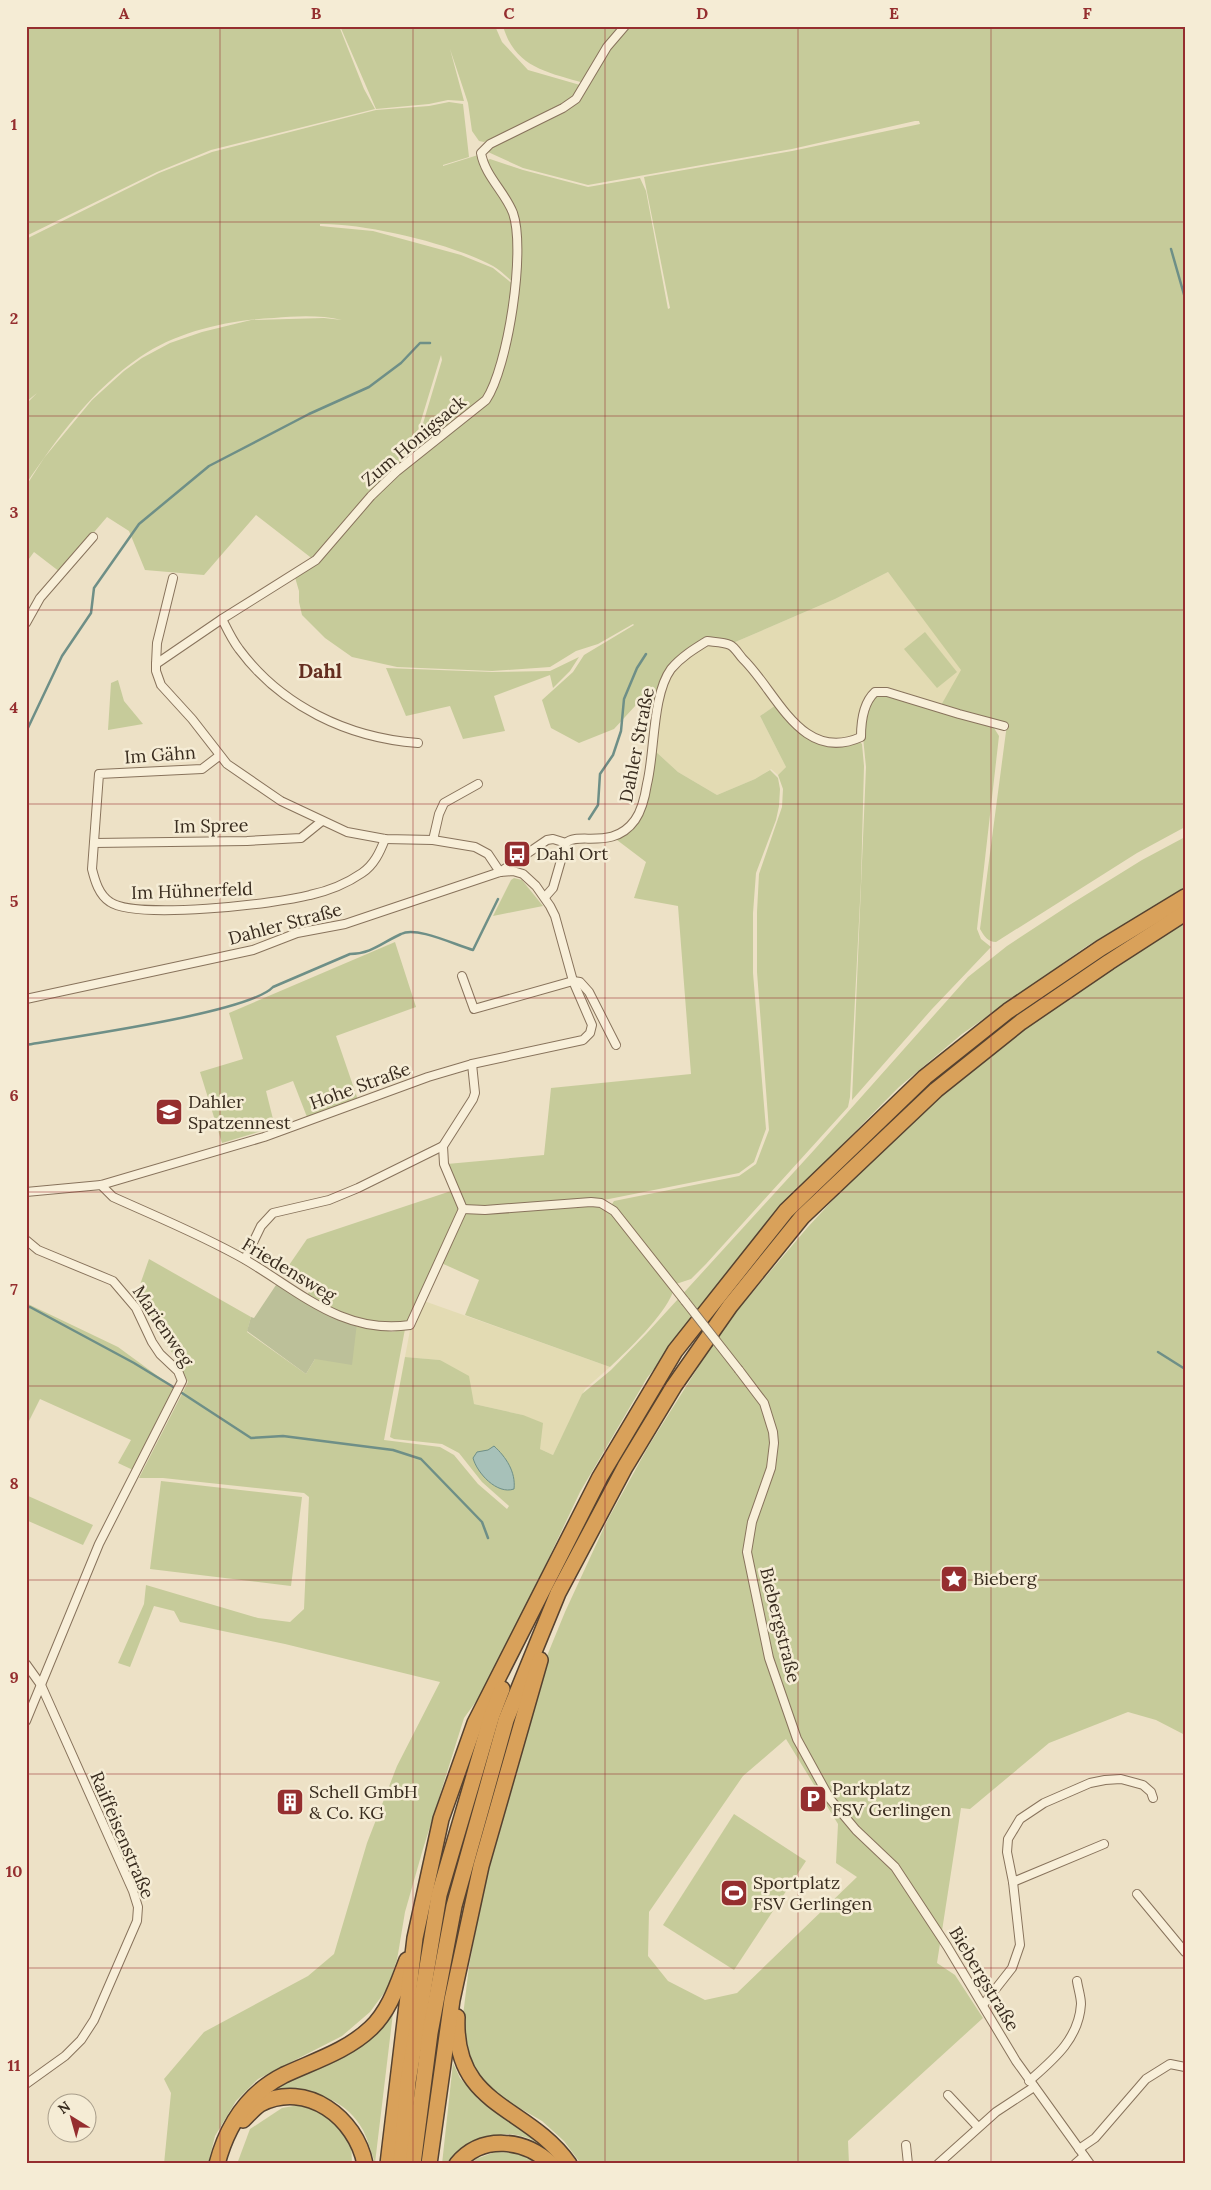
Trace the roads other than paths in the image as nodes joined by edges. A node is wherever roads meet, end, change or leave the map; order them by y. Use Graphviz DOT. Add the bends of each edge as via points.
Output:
graph roads {
  1 [pos="625,26"];
  2 [pos="93,537"];
  3 [pos="173,578"];
  4 [pos="222,619"];
  5 [pos="26,623"];
  6 [pos="156,664"];
  7 [pos="1004,726"];
  8 [pos="418,743"];
  9 [pos="219,756"];
  10 [pos="99,774"];
  11 [pos="478,784"];
  12 [pos="322,821"];
  13 [pos="385,839"];
  14 [pos="433,840"];
  15 [pos="94,843"];
  16 [pos="566,843"];
  17 [pos="500,872"];
  18 [pos="545,897"];
  19 [pos="1185,897"];
  20 [pos="1185,913"];
  21 [pos="462,976"];
  22 [pos="573,981"];
  23 [pos="26,999"];
  24 [pos="616,1045"];
  25 [pos="472,1064"];
  26 [pos="443,1146"];
  27 [pos="101,1185"];
  28 [pos="26,1192"];
  29 [pos="463,1209"];
  30 [pos="26,1240"];
  31 [pos="244,1259"];
  32 [pos="558,1593"];
  33 [pos="534,1608"];
  34 [pos="26,1664"];
  35 [pos="41,1686"];
  36 [pos="26,1721"];
  37 [pos="1153,1798"];
  38 [pos="1104,1844"];
  39 [pos="1013,1882"];
  40 [pos="1138,1894"];
  41 [pos="415,1938"];
  42 [pos="1185,1952"];
  43 [pos="462,1954"];
  44 [pos="1077,1981"];
  45 [pos="983,2005"];
  46 [pos="1185,2066"];
  47 [pos="26,2084"];
  48 [pos="1032,2084"];
  49 [pos="948,2096"];
  50 [pos="978,2127"];
  51 [pos="906,2145"];
  52 [pos="1079,2148"];
  53 [pos="1084,2156"];
  54 [pos="217,2164"];
  55 [pos="223,2164"];
  56 [pos="365,2164"];
  57 [pos="388,2164"];
  58 [pos="401,2164"];
  59 [pos="413,2164"];
  60 [pos="429,2164"];
  61 [pos="457,2164"];
  62 [pos="551,2164"];
  63 [pos="568,2164"];
  64 [pos="908,2164"];
  65 [pos="938,2164"];
  66 [pos="1075,2164"];
  67 [pos="1090,2164"];
  1 -- 4 [label="street, Zum Honigsack" via="607,47 576,99 490,144 481,153 483,164 512,212 516,226 515,300 491,393 371,496 316,560"];
  2 -- 5 [label="street" via="40,598"];
  3 -- 6 [label="street" via="157,643"];
  4 -- 6 [label="street, Zum Honigsack"];
  4 -- 8 [label="street" via="238,649 269,684 305,710 356,731"];
  6 -- 9 [label="street" via="161,685"];
  7 -- 16 [label="street, Dahler Straße" via="887,692 875,692 868,699 861,723 861,737 837,744 818,739 789,720 755,670 730,645 707,641 682,657 666,677 660,692 651,770 635,820 623,832 607,838 573,838"];
  9 -- 10 [label="street, Im Gähn" via="202,769"];
  9 -- 12 [label="street" via="281,801"];
  10 -- 15 [label="street, Im Hühnerfeld"];
  11 -- 14 [label="street" via="444,802"];
  12 -- 13 [label="street" via="347,832"];
  12 -- 15 [label="street, Im Spree" via="300,838"];
  13 -- 14 [label="street"];
  13 -- 15 [label="street, Im Hühnerfeld" via="380,852 364,872 327,890 278,902 151,910 125,909 109,902 101,893 92,869"];
  14 -- 17 [label="street" via="483,850 494,860"];
  16 -- 17 [label="street, Dahler Straße" via="547,840"];
  16 -- 18 [label="street" via="553,888"];
  17 -- 18 [label="street" via="523,874"];
  17 -- 23 [label="street, Dahler Straße" via="345,924 297,933 253,950"];
  18 -- 22 [label="street" via="555,916"];
  19 -- 33 [label="highway" via="1100,948 1001,1017 925,1077 786,1211 675,1351 600,1477"];
  20 -- 32 [label="highway" via="1013,1028 936,1090 802,1217 730,1306 674,1386 625,1467"];
  21 -- 22 [label="street" via="474,1008"];
  22 -- 24 [label="street" via="580,982 589,992"];
  22 -- 25 [label="street, Hohe Straße" via="592,1026 584,1040"];
  25 -- 26 [label="street" via="473,1100"];
  25 -- 27 [label="street, Hohe Straße" via="428,1076 264,1137"];
  26 -- 29 [label="street" via="444,1164"];
  26 -- 31 [label="street" via="329,1200 274,1214 261,1226"];
  27 -- 28 [label="street, Hohe Straße"];
  27 -- 31 [label="street, Friedensweg" via="113,1197"];
  29 -- 31 [label="street, Friedensweg" via="410,1324 389,1327 350,1320 328,1312"];
  29 -- 45 [label="street, Biebergstraße, bridge" via="591,1202 601,1203 614,1211 764,1403 774,1432 774,1443 747,1552 769,1658 797,1739 830,1799 856,1830 895,1867"];
  30 -- 35 [label="street, Marienweg" via="38,1250 113,1281 136,1308 152,1342 178,1371 182,1381 99,1544"];
  32 -- 43 [label="highway" via="481,1866"];
  32 -- 59 [label="highway" via="506,1720 454,1906 430,2033"];
  33 -- 41 [label="highway" via="475,1723 441,1819"];
  33 -- 58 [label="highway" via="492,1715 439,1895 408,2082"];
  34 -- 35 [label="street, Raiffeisenstraße"];
  35 -- 36 [label="street"];
  35 -- 47 [label="street, Raiffeisenstraße" via="138,1907 137,1921 94,2020 65,2056"];
  37 -- 39 [label="street" via="1143,1785 1121,1779 1105,1780 1090,1783 1028,1813 1008,1839"];
  38 -- 39 [label="street"];
  39 -- 45 [label="street" via="1020,1935 1018,1955 1006,1978"];
  40 -- 42 [label="street"];
  41 -- 54 [label="highway" via="388,2006 373,2026 356,2041 282,2076 252,2098 238,2112 222,2144"];
  41 -- 57 [label="highway"];
  43 -- 60 [label="highway" via="452,2000"];
  43 -- 63 [label="highway" via="456,2031 466,2072 478,2088 546,2138"];
  44 -- 48 [label="street" via="1081,2004 1076,2028 1062,2052"];
  45 -- 48 [label="street, Biebergstraße"];
  46 -- 52 [label="street" via="1170,2064 1146,2079 1095,2138"];
  48 -- 50 [label="street"];
  48 -- 52 [label="street, Biebergstraße"];
  49 -- 50 [label="street"];
  50 -- 65 [label="street"];
  51 -- 64 [label="street"];
  52 -- 53 [label="street, Biebergstraße"];
  53 -- 66 [label="street"];
  53 -- 67 [label="street, Biebergstraße"];
  55 -- 56 [label="highway" via="239,2123 260,2105 284,2097 306,2098 338,2114 362,2148"];
  61 -- 62 [label="highway" via="470,2153 494,2143 521,2145"];
}
